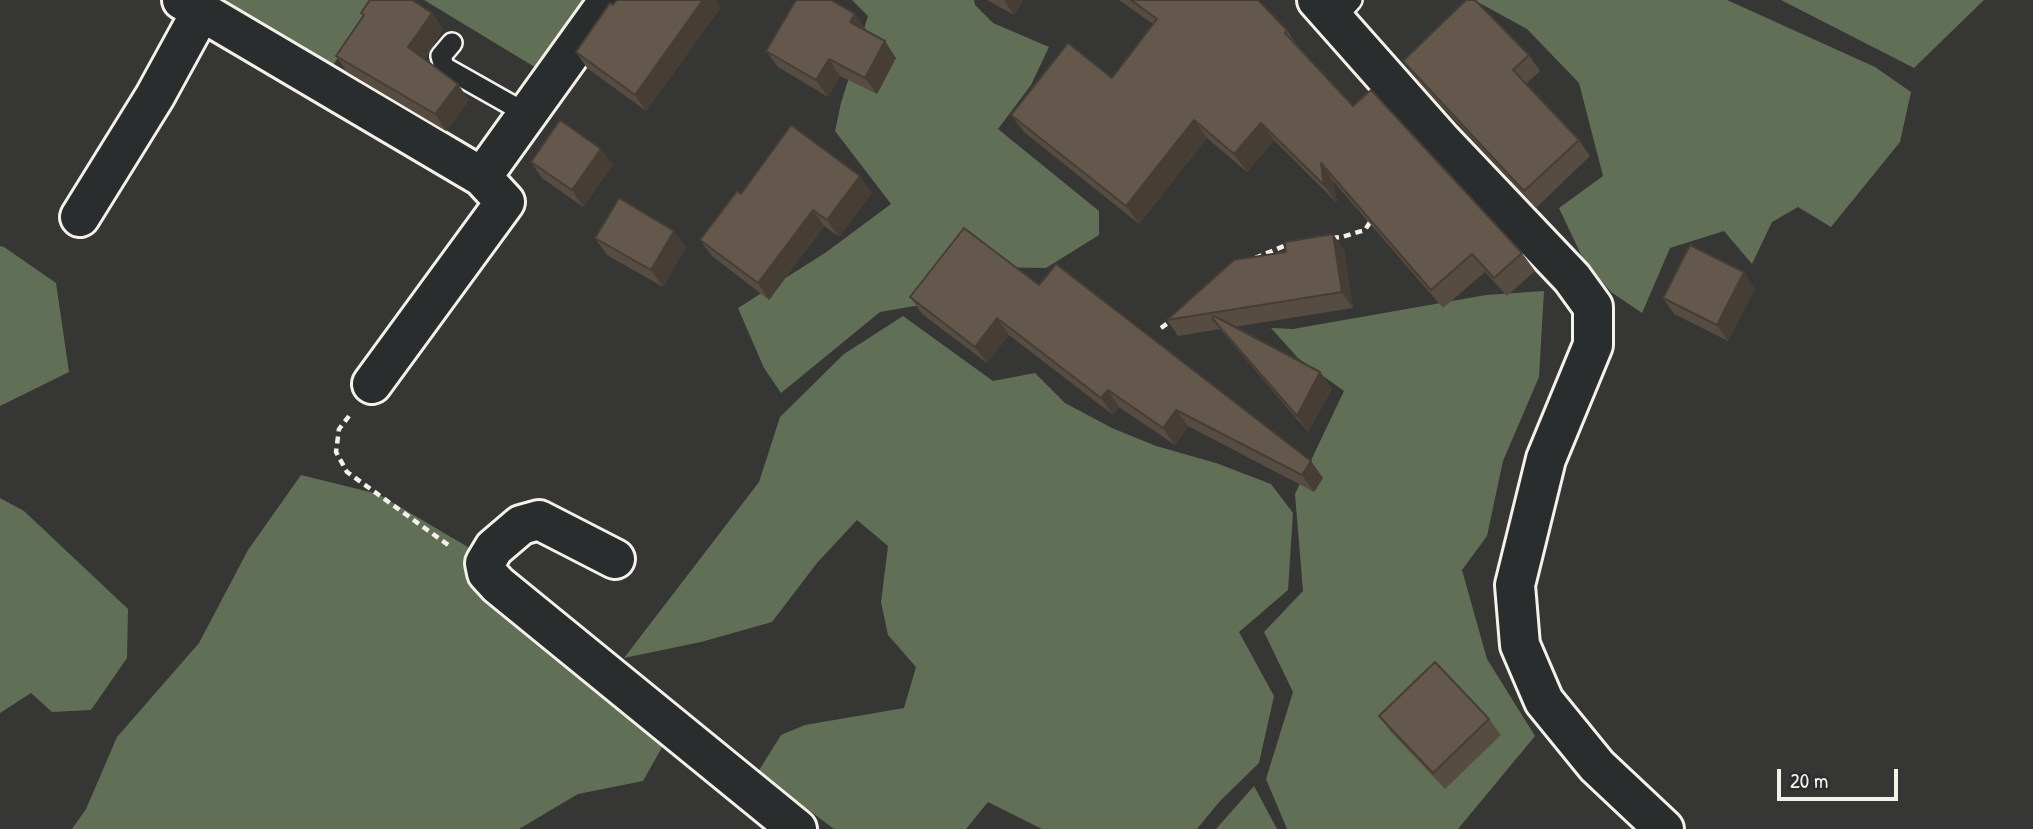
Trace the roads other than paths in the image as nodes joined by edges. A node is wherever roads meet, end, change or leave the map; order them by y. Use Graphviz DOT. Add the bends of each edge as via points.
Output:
graph roads {
  1 [pos="609,0"];
  2 [pos="191,6"];
  3 [pos="1335,6"];
  4 [pos="452,43"];
  5 [pos="529,115"];
  6 [pos="482,177"];
  7 [pos="80,217"];
  8 [pos="372,384"];
  9 [pos="615,559"];
  10 [pos="797,829"];
  11 [pos="1664,829"];
  1 -- 5 [label="street"];
  2 -- 6 [label="street"];
  2 -- 7 [label="street" via="155,96"];
  3 -- 11 [label="street" via="1442,141 1572,278 1593,307 1593,345 1546,459 1515,585 1520,645 1544,701 1597,766"];
  4 -- 5 [label="lane" via="440,56 444,67"];
  5 -- 6 [label="street"];
  6 -- 8 [label="street" via="505,202"];
  9 -- 10 [label="street" via="539,520 521,525 494,548 485,563 498,585"];
}
